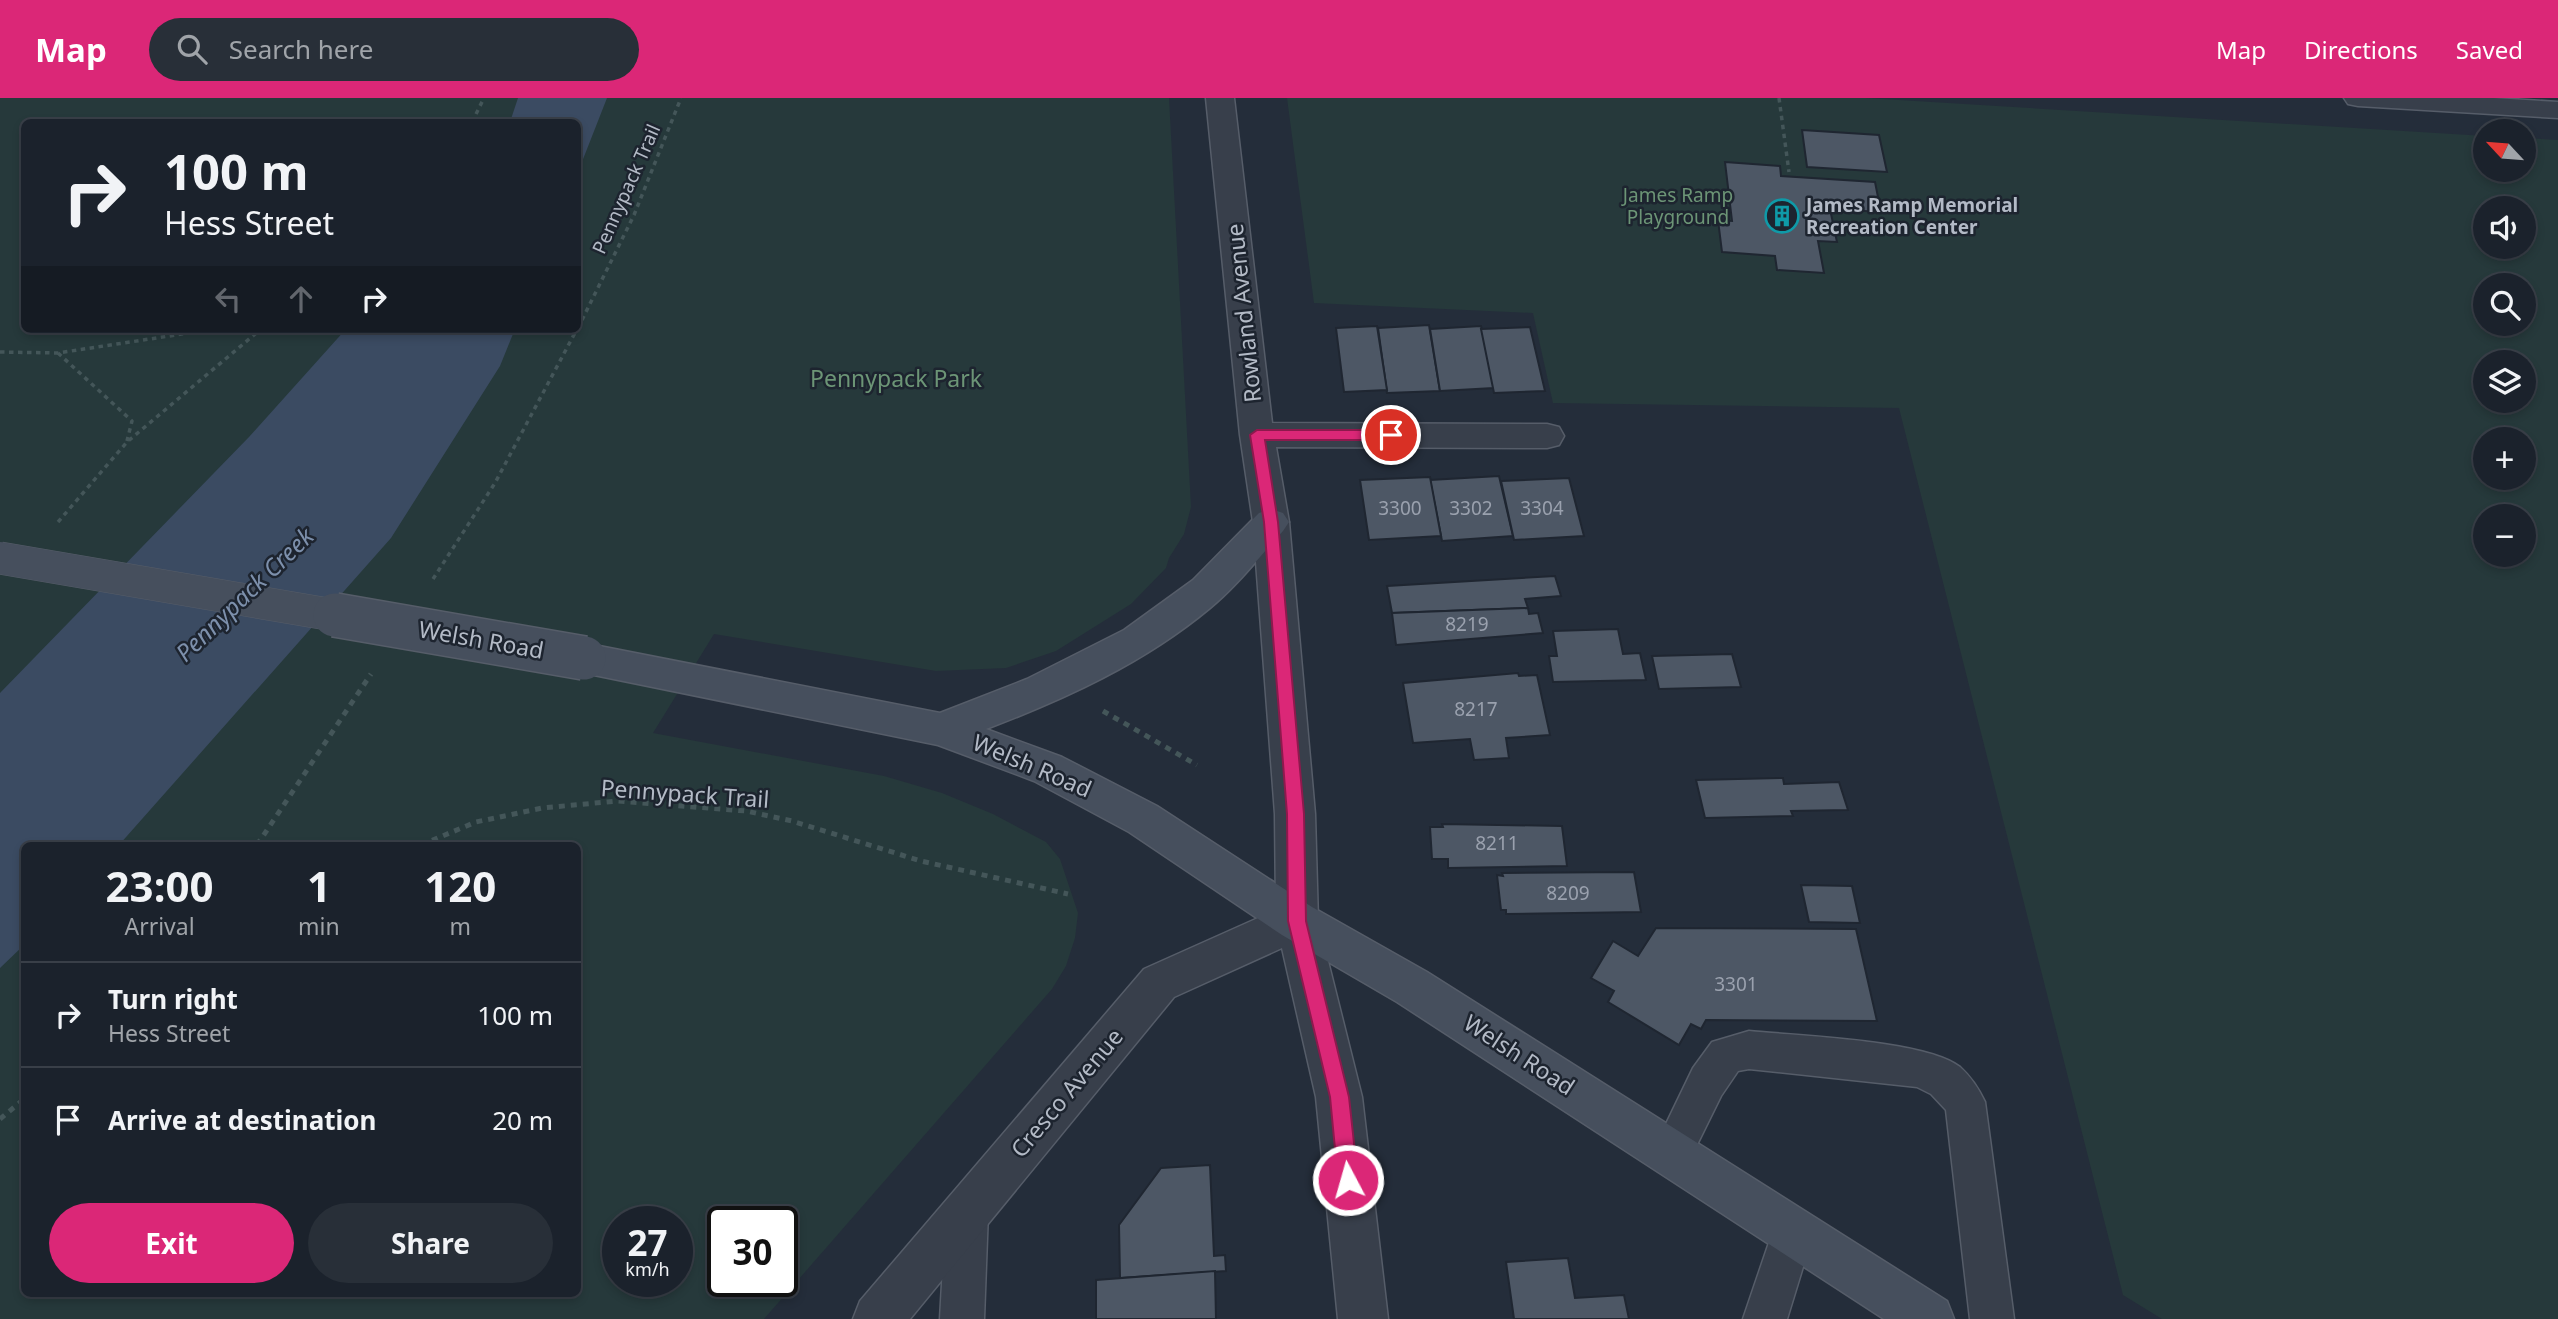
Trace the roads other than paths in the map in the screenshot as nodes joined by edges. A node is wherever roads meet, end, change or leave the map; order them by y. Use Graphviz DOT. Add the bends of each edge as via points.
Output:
graph roads {
  1 [pos="1220,98"];
  2 [pos="2358,98"];
  3 [pos="2558,110"];
  4 [pos="1257,435"];
  5 [pos="1546,436"];
  6 [pos="1271,522"];
  7 [pos="0,558"];
  8 [pos="940,729"];
  9 [pos="1297,921"];
  10 [pos="1672,1153"];
  11 [pos="967,1212"];
  12 [pos="1793,1231"];
  13 [pos="878,1319"];
  14 [pos="962,1319"];
  15 [pos="1363,1319"];
  16 [pos="1765,1319"];
  17 [pos="1929,1319"];
  18 [pos="1992,1319"];
  1 -- 4 [label="street, Rowland Avenue"];
  2 -- 3 [label="street"];
  4 -- 5 [label="street"];
  4 -- 6 [label="street, Rowland Avenue"];
  6 -- 8 [label="street" via="1197,598 1118,651 1001,709"];
  6 -- 9 [label="street, Rowland Avenue" via="1296,814"];
  7 -- 8 [label="street, Welsh Road, bridge" via="584,658"];
  8 -- 9 [label="street, Welsh Road" via="1048,769 1097,793"];
  9 -- 10 [label="street, Welsh Road" via="1412,987"];
  9 -- 11 [label="street, Cresco Avenue" via="1159,983"];
  9 -- 15 [label="street, Rowland Avenue" via="1339,1097"];
  10 -- 12 [label="street, Welsh Road"];
  10 -- 18 [label="lane" via="1707,1082 1726,1055 1749,1050 1919,1068 1945,1080 1965,1102"];
  11 -- 13 [label="street, Cresco Avenue"];
  11 -- 14 [label="lane"];
  12 -- 16 [label="lane"];
  12 -- 17 [label="street, Welsh Road"];
}
